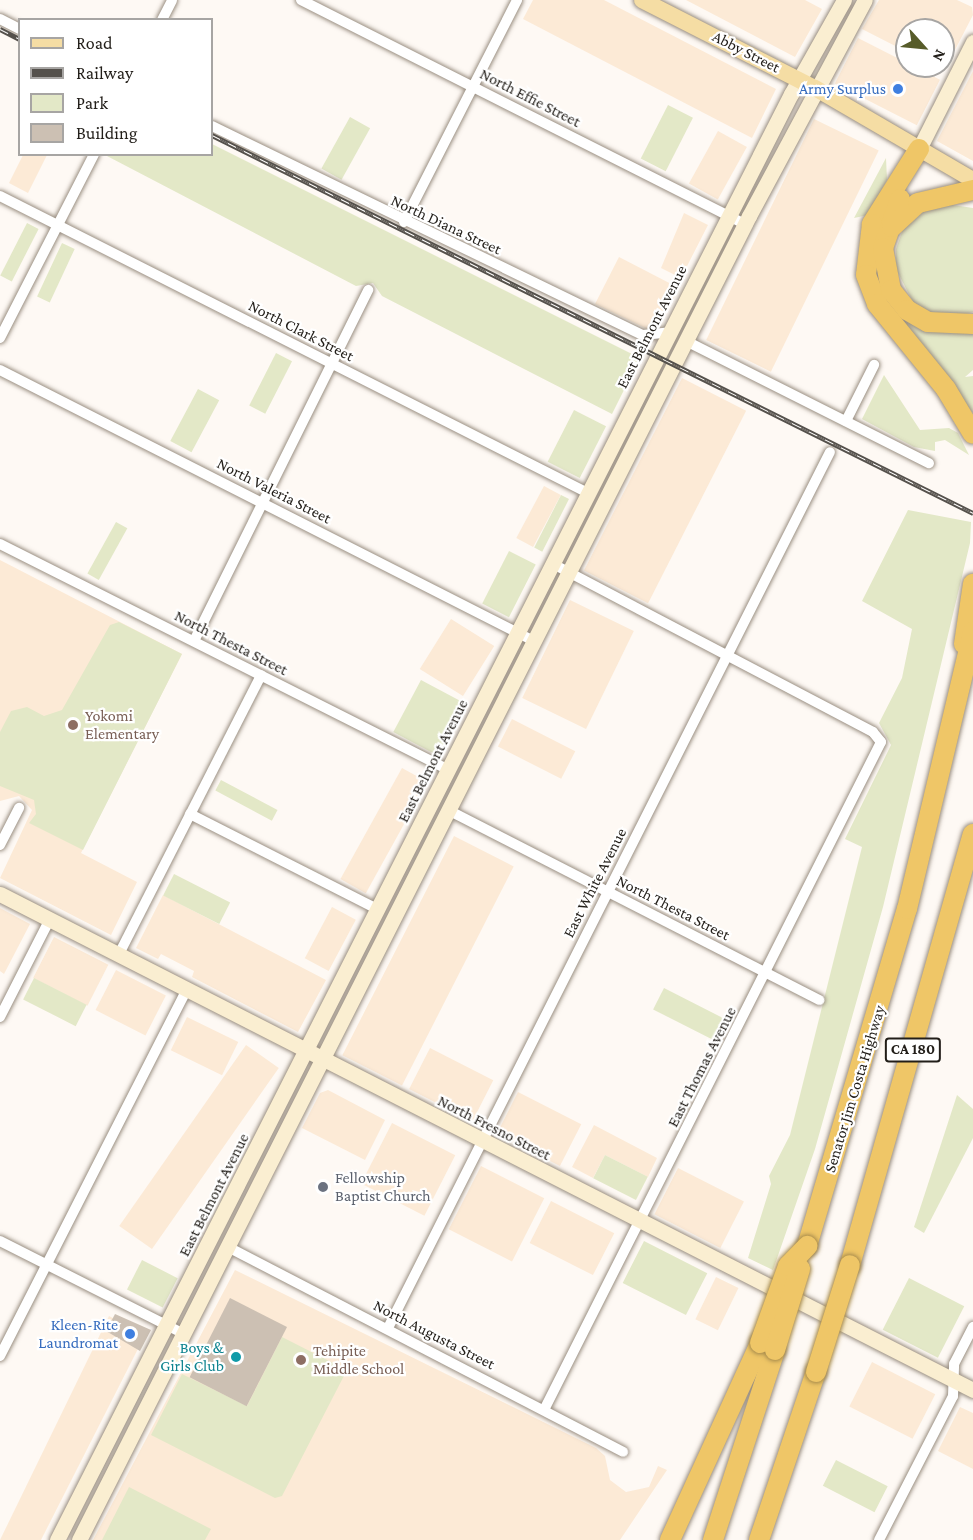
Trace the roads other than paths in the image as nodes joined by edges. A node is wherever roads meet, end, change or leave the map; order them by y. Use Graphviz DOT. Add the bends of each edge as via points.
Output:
graph roads {
  1 [pos="172,0"];
  2 [pos="301,0"];
  3 [pos="517,0"];
  4 [pos="642,0"];
  5 [pos="844,0"];
  6 [pos="865,0"];
  7 [pos="163,18"];
  8 [pos="0,19"];
  9 [pos="18,28"];
  10 [pos="973,42"];
  11 [pos="799,79"];
  12 [pos="473,86"];
  13 [pos="815,88"];
  14 [pos="213,126"];
  15 [pos="919,149"];
  16 [pos="92,156"];
  17 [pos="973,180"];
  18 [pos="973,190"];
  19 [pos="0,196"];
  20 [pos="729,216"];
  21 [pos="404,222"];
  22 [pos="745,224"];
  23 [pos="58,225"];
  24 [pos="883,248"];
  25 [pos="693,286"];
  26 [pos="368,290"];
  27 [pos="973,324"];
  28 [pos="670,332"];
  29 [pos="0,338"];
  30 [pos="686,340"];
  31 [pos="333,364"];
  32 [pos="874,365"];
  33 [pos="0,370"];
  34 [pos="846,421"];
  35 [pos="973,434"];
  36 [pos="830,452"];
  37 [pos="929,463"];
  38 [pos="588,493"];
  39 [pos="265,502"];
  40 [pos="0,544"];
  41 [pos="553,564"];
  42 [pos="568,574"];
  43 [pos="973,584"];
  44 [pos="518,632"];
  45 [pos="973,632"];
  46 [pos="194,641"];
  47 [pos="534,641"];
  48 [pos="726,658"];
  49 [pos="261,675"];
  50 [pos="952,715"];
  51 [pos="449,770"];
  52 [pos="19,808"];
  53 [pos="450,811"];
  54 [pos="190,814"];
  55 [pos="973,834"];
  56 [pos="0,845"];
  57 [pos="608,891"];
  58 [pos="0,894"];
  59 [pos="378,910"];
  60 [pos="50,919"];
  61 [pos="119,954"];
  62 [pos="766,973"];
  63 [pos="186,991"];
  64 [pos="819,1000"];
  65 [pos="0,1017"];
  66 [pos="307,1052"];
  67 [pos="323,1061"];
  68 [pos="482,1142"];
  69 [pos="640,1222"];
  70 [pos="0,1241"];
  71 [pos="228,1247"];
  72 [pos="46,1265"];
  73 [pos="167,1326"];
  74 [pos="973,1327"];
  75 [pos="388,1328"];
  76 [pos="184,1334"];
  77 [pos="767,1346"];
  78 [pos="0,1356"];
  79 [pos="816,1372"];
  80 [pos="953,1380"];
  81 [pos="973,1390"];
  82 [pos="545,1408"];
  83 [pos="623,1452"];
  84 [pos="701,1479"];
  85 [pos="57,1540"];
  86 [pos="79,1540"];
  87 [pos="663,1540"];
  88 [pos="670,1540"];
  89 [pos="713,1540"];
  90 [pos="759,1540"];
  91 [pos="774,1540"];
  92 [pos="879,1540"];
  1 -- 7 [label="street"];
  2 -- 12 [label="street, North Effie Street"];
  3 -- 12 [label="street"];
  4 -- 11 [label="main road, Abby Street"];
  5 -- 11 [label="main road, East Belmont Avenue"];
  6 -- 13 [label="main road"];
  8 -- 9 [label="street"];
  10 -- 15 [label="main road"];
  11 -- 13 [label="main road, Abby Street"];
  11 -- 20 [label="main road, East Belmont Avenue"];
  12 -- 20 [label="street, North Effie Street"];
  12 -- 21 [label="street"];
  13 -- 15 [label="main road, Abby Street"];
  13 -- 22 [label="main road"];
  14 -- 21 [label="street, North Diana Street"];
  15 -- 17 [label="main road, Abby Street"];
  15 -- 24 [label="highway"];
  15 -- 35 [label="highway" via="872,224 866,275 877,304 946,389"];
  16 -- 23 [label="street"];
  18 -- 24 [label="highway" via="938,196 911,207"];
  19 -- 23 [label="street, North Clark Street"];
  20 -- 22 [label="street, North Effie Street"];
  20 -- 25 [label="main road, East Belmont Avenue"];
  21 -- 28 [label="street, North Diana Street" via="643,335"];
  22 -- 30 [label="main road"];
  23 -- 29 [label="street"];
  23 -- 31 [label="street, North Clark Street"];
  24 -- 27 [label="highway" via="886,279 907,310 940,326"];
  25 -- 28 [label="main road, East Belmont Avenue"];
  25 -- 30 [label="main road" via="696,301 680,334"];
  26 -- 31 [label="street"];
  28 -- 38 [label="main road, East Belmont Avenue"];
  30 -- 34 [label="street"];
  30 -- 42 [label="main road"];
  31 -- 38 [label="street, North Clark Street"];
  31 -- 39 [label="street"];
  32 -- 34 [label="street"];
  33 -- 39 [label="street, North Valeria Street"];
  34 -- 37 [label="street"];
  36 -- 48 [label="street, East White Avenue"];
  38 -- 41 [label="main road, East Belmont Avenue"];
  39 -- 44 [label="street, North Valeria Street"];
  39 -- 46 [label="street"];
  40 -- 46 [label="street, North Thesta Street"];
  41 -- 42 [label="street"];
  41 -- 44 [label="main road, East Belmont Avenue"];
  42 -- 47 [label="main road"];
  42 -- 48 [label="street"];
  43 -- 50 [label="highway"];
  44 -- 47 [label="street, North Valeria Street"];
  44 -- 51 [label="main road, East Belmont Avenue"];
  45 -- 50 [label="highway, Senator Jim Costa Highway / CA 180"];
  46 -- 49 [label="street, North Thesta Street"];
  47 -- 53 [label="main road"];
  48 -- 57 [label="street, East White Avenue"];
  48 -- 62 [label="street, East Thomas Avenue" via="880,739"];
  49 -- 51 [label="street, North Thesta Street"];
  49 -- 54 [label="street"];
  50 -- 77 [label="highway, Senator Jim Costa Highway / CA 180, bridge" via="898,942 807,1246 788,1266"];
  51 -- 59 [label="main road, East Belmont Avenue"];
  52 -- 56 [label="street"];
  53 -- 57 [label="street, North Thesta Street"];
  53 -- 67 [label="main road"];
  54 -- 59 [label="street"];
  54 -- 61 [label="street"];
  55 -- 79 [label="highway, CA 180, bridge"];
  57 -- 62 [label="street, North Thesta Street"];
  57 -- 68 [label="street, East White Avenue"];
  58 -- 60 [label="main road, North Fresno Street"];
  59 -- 66 [label="main road, East Belmont Avenue"];
  60 -- 61 [label="main road, North Fresno Street"];
  60 -- 65 [label="street"];
  61 -- 63 [label="main road, North Fresno Street"];
  62 -- 64 [label="street, North Thesta Street"];
  62 -- 69 [label="street, East Thomas Avenue"];
  63 -- 66 [label="main road, North Fresno Street"];
  63 -- 72 [label="street"];
  66 -- 67 [label="main road, North Fresno Street"];
  66 -- 73 [label="main road, East Belmont Avenue"];
  67 -- 68 [label="main road, North Fresno Street"];
  67 -- 71 [label="main road"];
  68 -- 69 [label="main road, North Fresno Street"];
  68 -- 75 [label="street, East White Avenue"];
  69 -- 80 [label="main road, North Fresno Street"];
  69 -- 82 [label="street, East Thomas Avenue"];
  70 -- 72 [label="street"];
  71 -- 75 [label="street, North Augusta Street"];
  71 -- 76 [label="main road"];
  72 -- 73 [label="street"];
  72 -- 78 [label="street"];
  73 -- 76 [label="street"];
  73 -- 85 [label="main road, East Belmont Avenue"];
  74 -- 80 [label="street" via="954,1364"];
  75 -- 82 [label="street, North Augusta Street"];
  76 -- 86 [label="main road"];
  77 -- 84 [label="highway"];
  77 -- 89 [label="highway"];
  79 -- 90 [label="highway, CA 180"];
  79 -- 91 [label="highway" via="811,1424"];
  80 -- 81 [label="main road, North Fresno Street"];
  80 -- 92 [label="street" via="952,1396"];
  82 -- 83 [label="street, North Augusta Street"];
  84 -- 87 [label="highway"];
  84 -- 88 [label="highway"];
}
